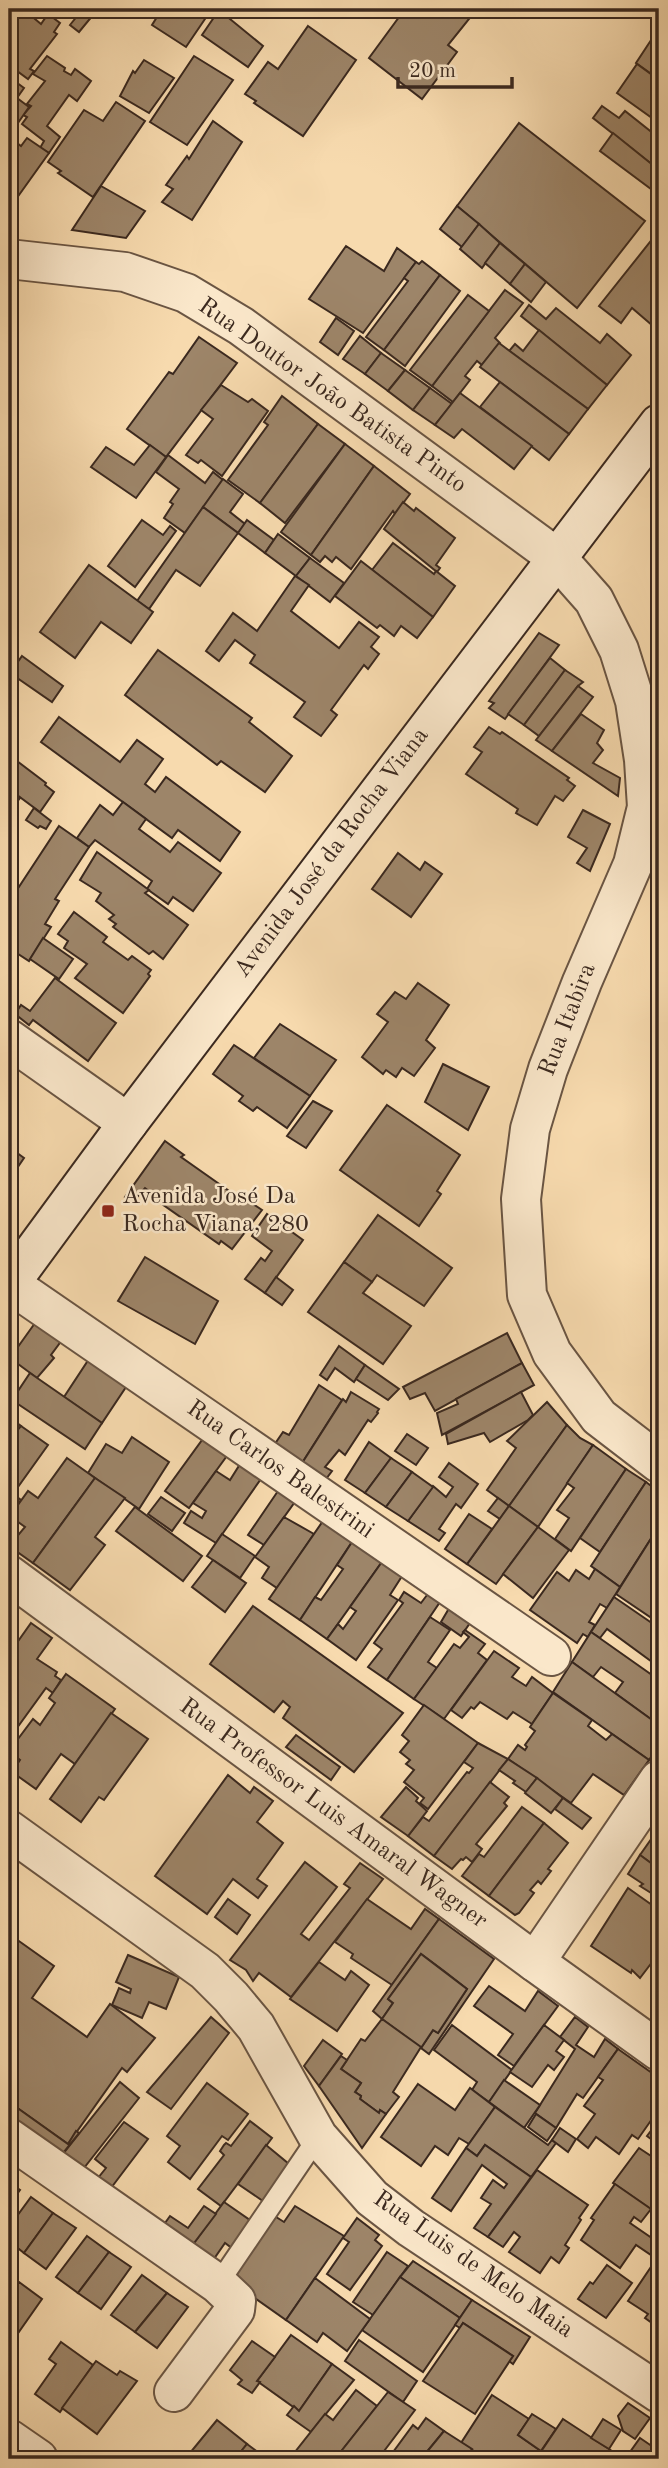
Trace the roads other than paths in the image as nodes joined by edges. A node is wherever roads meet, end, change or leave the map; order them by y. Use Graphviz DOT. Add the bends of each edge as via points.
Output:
graph roads {
  1 [pos="9,260"];
  2 [pos="659,424"];
  3 [pos="556,557"];
  4 [pos="9,1039"];
  5 [pos="128,1123"];
  6 [pos="9,1284"];
  7 [pos="659,1463"];
  8 [pos="9,1575"];
  9 [pos="551,1656"];
  10 [pos="659,1780"];
  11 [pos="9,1830"];
  12 [pos="535,1962"];
  13 [pos="659,2051"];
  14 [pos="318,2137"];
  15 [pos="9,2138"];
  16 [pos="218,2284"];
  17 [pos="174,2392"];
  18 [pos="659,2393"];
  19 [pos="9,2439"];
  20 [pos="38,2459"];
  1 -- 3 [label="street, Rua Doutor João Batista Pinto" via="125,272 186,293 240,326"];
  2 -- 3 [label="street, Avenida José da Rocha Viana"];
  3 -- 5 [label="street, Avenida José da Rocha Viana"];
  3 -- 7 [label="street, Rua Itabira" via="594,600 619,650 635,701 647,807 634,864 582,982 530,1129 521,1199 527,1295 552,1353 600,1417"];
  4 -- 5 [label="street"];
  5 -- 6 [label="street, Avenida José da Rocha Viana"];
  6 -- 9 [label="street, Rua Carlos Balestrini"];
  8 -- 12 [label="street, Rua Professor Luis Amaral Wagner"];
  10 -- 12 [label="street"];
  11 -- 14 [label="street, Rua Luis de Melo Maia" via="205,1971 256,2027"];
  12 -- 13 [label="street, Rua Professor Luis Amaral Wagner"];
  14 -- 16 [label="lane"];
  14 -- 18 [label="street, Rua Luis de Melo Maia" via="372,2198 411,2228"];
  15 -- 16 [label="street"];
  16 -- 17 [label="street" via="236,2301 235,2310"];
  19 -- 20 [label="street"];
}
